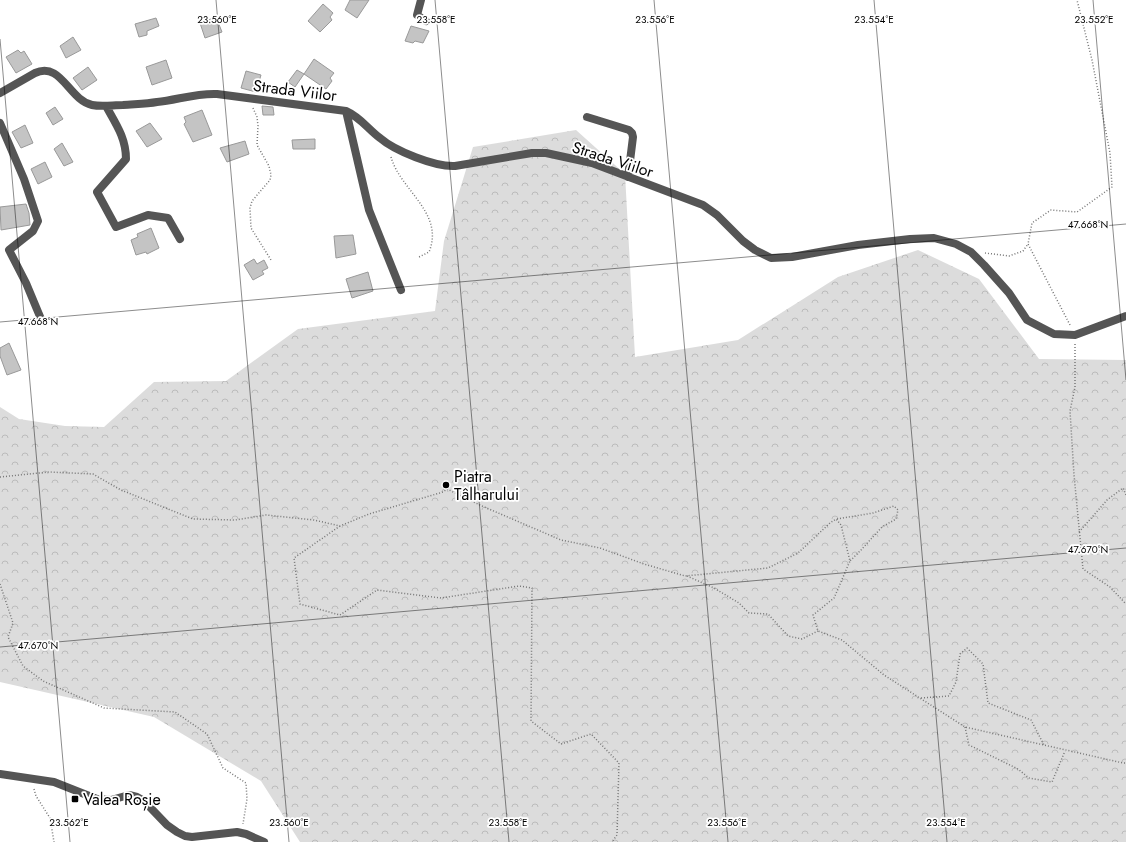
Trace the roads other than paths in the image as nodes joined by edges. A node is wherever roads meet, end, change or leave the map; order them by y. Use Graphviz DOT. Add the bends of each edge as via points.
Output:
graph roads {
  1 [pos="421,0"];
  2 [pos="426,21"];
  3 [pos="0,93"];
  4 [pos="106,106"];
  5 [pos="346,110"];
  6 [pos="586,117"];
  7 [pos="0,123"];
  8 [pos="628,177"];
  9 [pos="180,239"];
  10 [pos="401,290"];
  11 [pos="1126,316"];
  12 [pos="41,319"];
  13 [pos="0,774"];
  14 [pos="264,842"];
  1 -- 2 [label="street" via="417,15"];
  3 -- 4 [label="street, Strada Viilor" via="41,70 54,74 86,103"];
  4 -- 5 [label="street, Strada Viilor" via="217,94"];
  4 -- 9 [label="street" via="126,148 126,160 97,192 116,227 148,215 168,218"];
  5 -- 8 [label="street, Strada Viilor" via="389,145 437,164 446,166 546,153 592,163"];
  5 -- 10 [label="street" via="370,210"];
  6 -- 8 [label="street" via="632,133"];
  7 -- 12 [label="street" via="24,179 38,221 33,230 9,250"];
  8 -- 11 [label="street, Strada Viilor" via="703,205 718,215 743,241 771,258 792,257 858,245 934,238 956,244 971,252 1009,293 1027,320 1054,334 1075,335"];
  13 -- 14 [label="street" via="54,782 97,799 111,800 129,795 137,797 167,825 185,836 241,833"];
}
